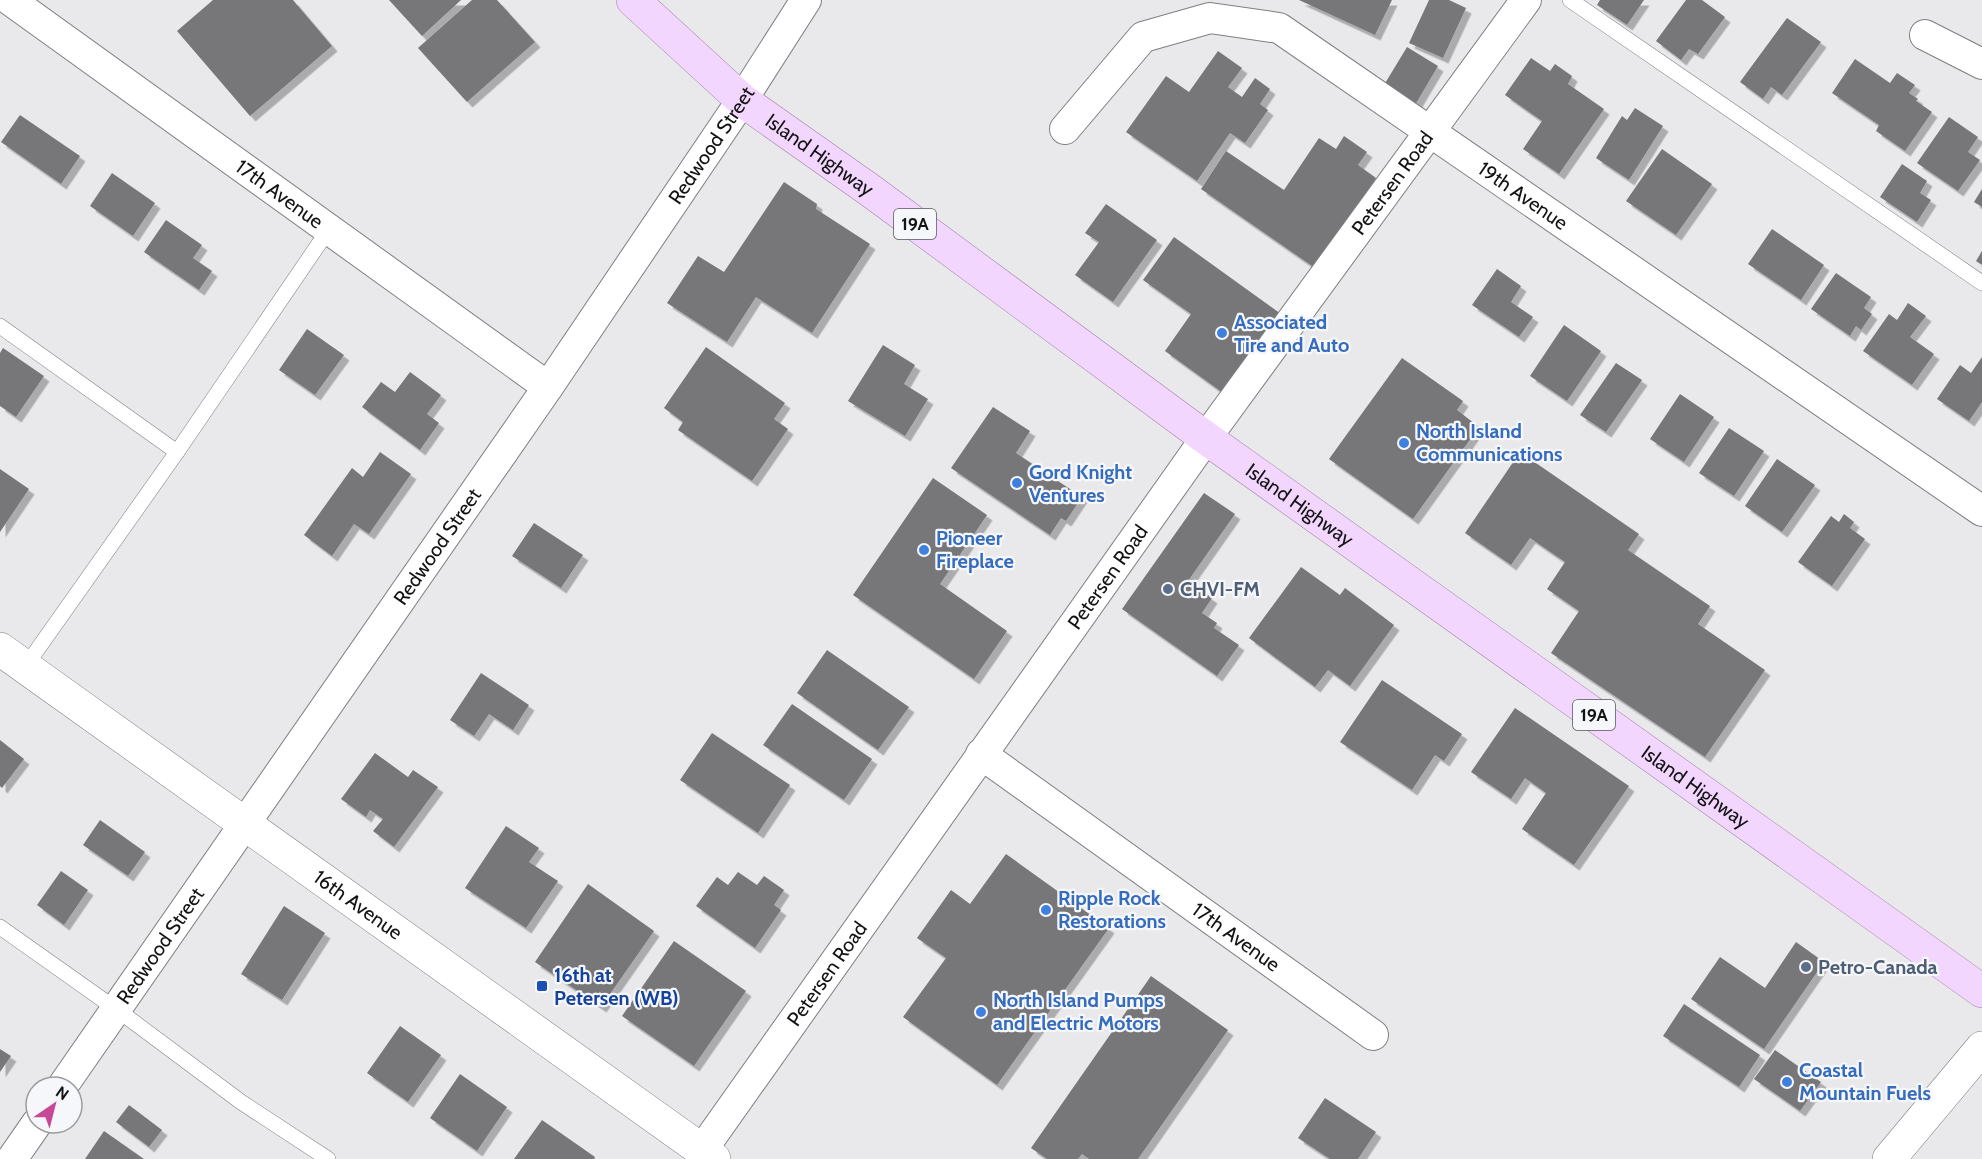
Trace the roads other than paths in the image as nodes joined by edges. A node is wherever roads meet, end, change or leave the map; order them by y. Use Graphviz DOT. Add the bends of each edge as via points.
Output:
graph roads {
  1 [pos="10,0"];
  2 [pos="633,0"];
  3 [pos="806,0"];
  4 [pos="1526,0"];
  5 [pos="1570,0"];
  6 [pos="1924,35"];
  7 [pos="1982,64"];
  8 [pos="742,100"];
  9 [pos="1065,129"];
  10 [pos="1431,131"];
  11 [pos="329,229"];
  12 [pos="1982,283"];
  13 [pos="0,326"];
  14 [pos="548,387"];
  15 [pos="1206,438"];
  16 [pos="177,452"];
  17 [pos="1982,510"];
  18 [pos="13,658"];
  19 [pos="981,754"];
  20 [pos="244,824"];
  21 [pos="0,927"];
  22 [pos="1982,991"];
  23 [pos="116,1009"];
  24 [pos="1373,1035"];
  25 [pos="1982,1048"];
  26 [pos="70,1075"];
  27 [pos="29,1135"];
  28 [pos="704,1156"];
  29 [pos="12,1159"];
  30 [pos="328,1159"];
  31 [pos="1889,1159"];
  1 -- 11 [label="street, 17th Avenue"];
  2 -- 8 [label="main road, Island Highway / 19A"];
  3 -- 8 [label="street, Redwood Street"];
  4 -- 10 [label="street, Petersen Road"];
  5 -- 12 [label="lane"];
  6 -- 7 [label="street"];
  8 -- 14 [label="street, Redwood Street"];
  8 -- 15 [label="main road, Island Highway / 19A"];
  9 -- 10 [label="street, 19th Avenue" via="1143,37 1210,18 1279,28"];
  10 -- 15 [label="street, Petersen Road"];
  10 -- 17 [label="street, 19th Avenue"];
  11 -- 14 [label="street, 17th Avenue"];
  11 -- 16 [label="lane"];
  13 -- 16 [label="lane"];
  14 -- 20 [label="street, Redwood Street"];
  15 -- 19 [label="street, Petersen Road"];
  15 -- 22 [label="main road, Island Highway / 19A"];
  16 -- 18 [label="lane"];
  18 -- 20 [label="street, 16th Avenue"];
  19 -- 24 [label="street, 17th Avenue"];
  19 -- 28 [label="street, Petersen Road"];
  20 -- 23 [label="street, Redwood Street"];
  20 -- 28 [label="street, 16th Avenue"];
  21 -- 23 [label="lane"];
  23 -- 26 [label="street, Redwood Street"];
  23 -- 30 [label="lane" via="241,1102"];
  25 -- 31 [label="street"];
  27 -- 29 [label="street"];
}
